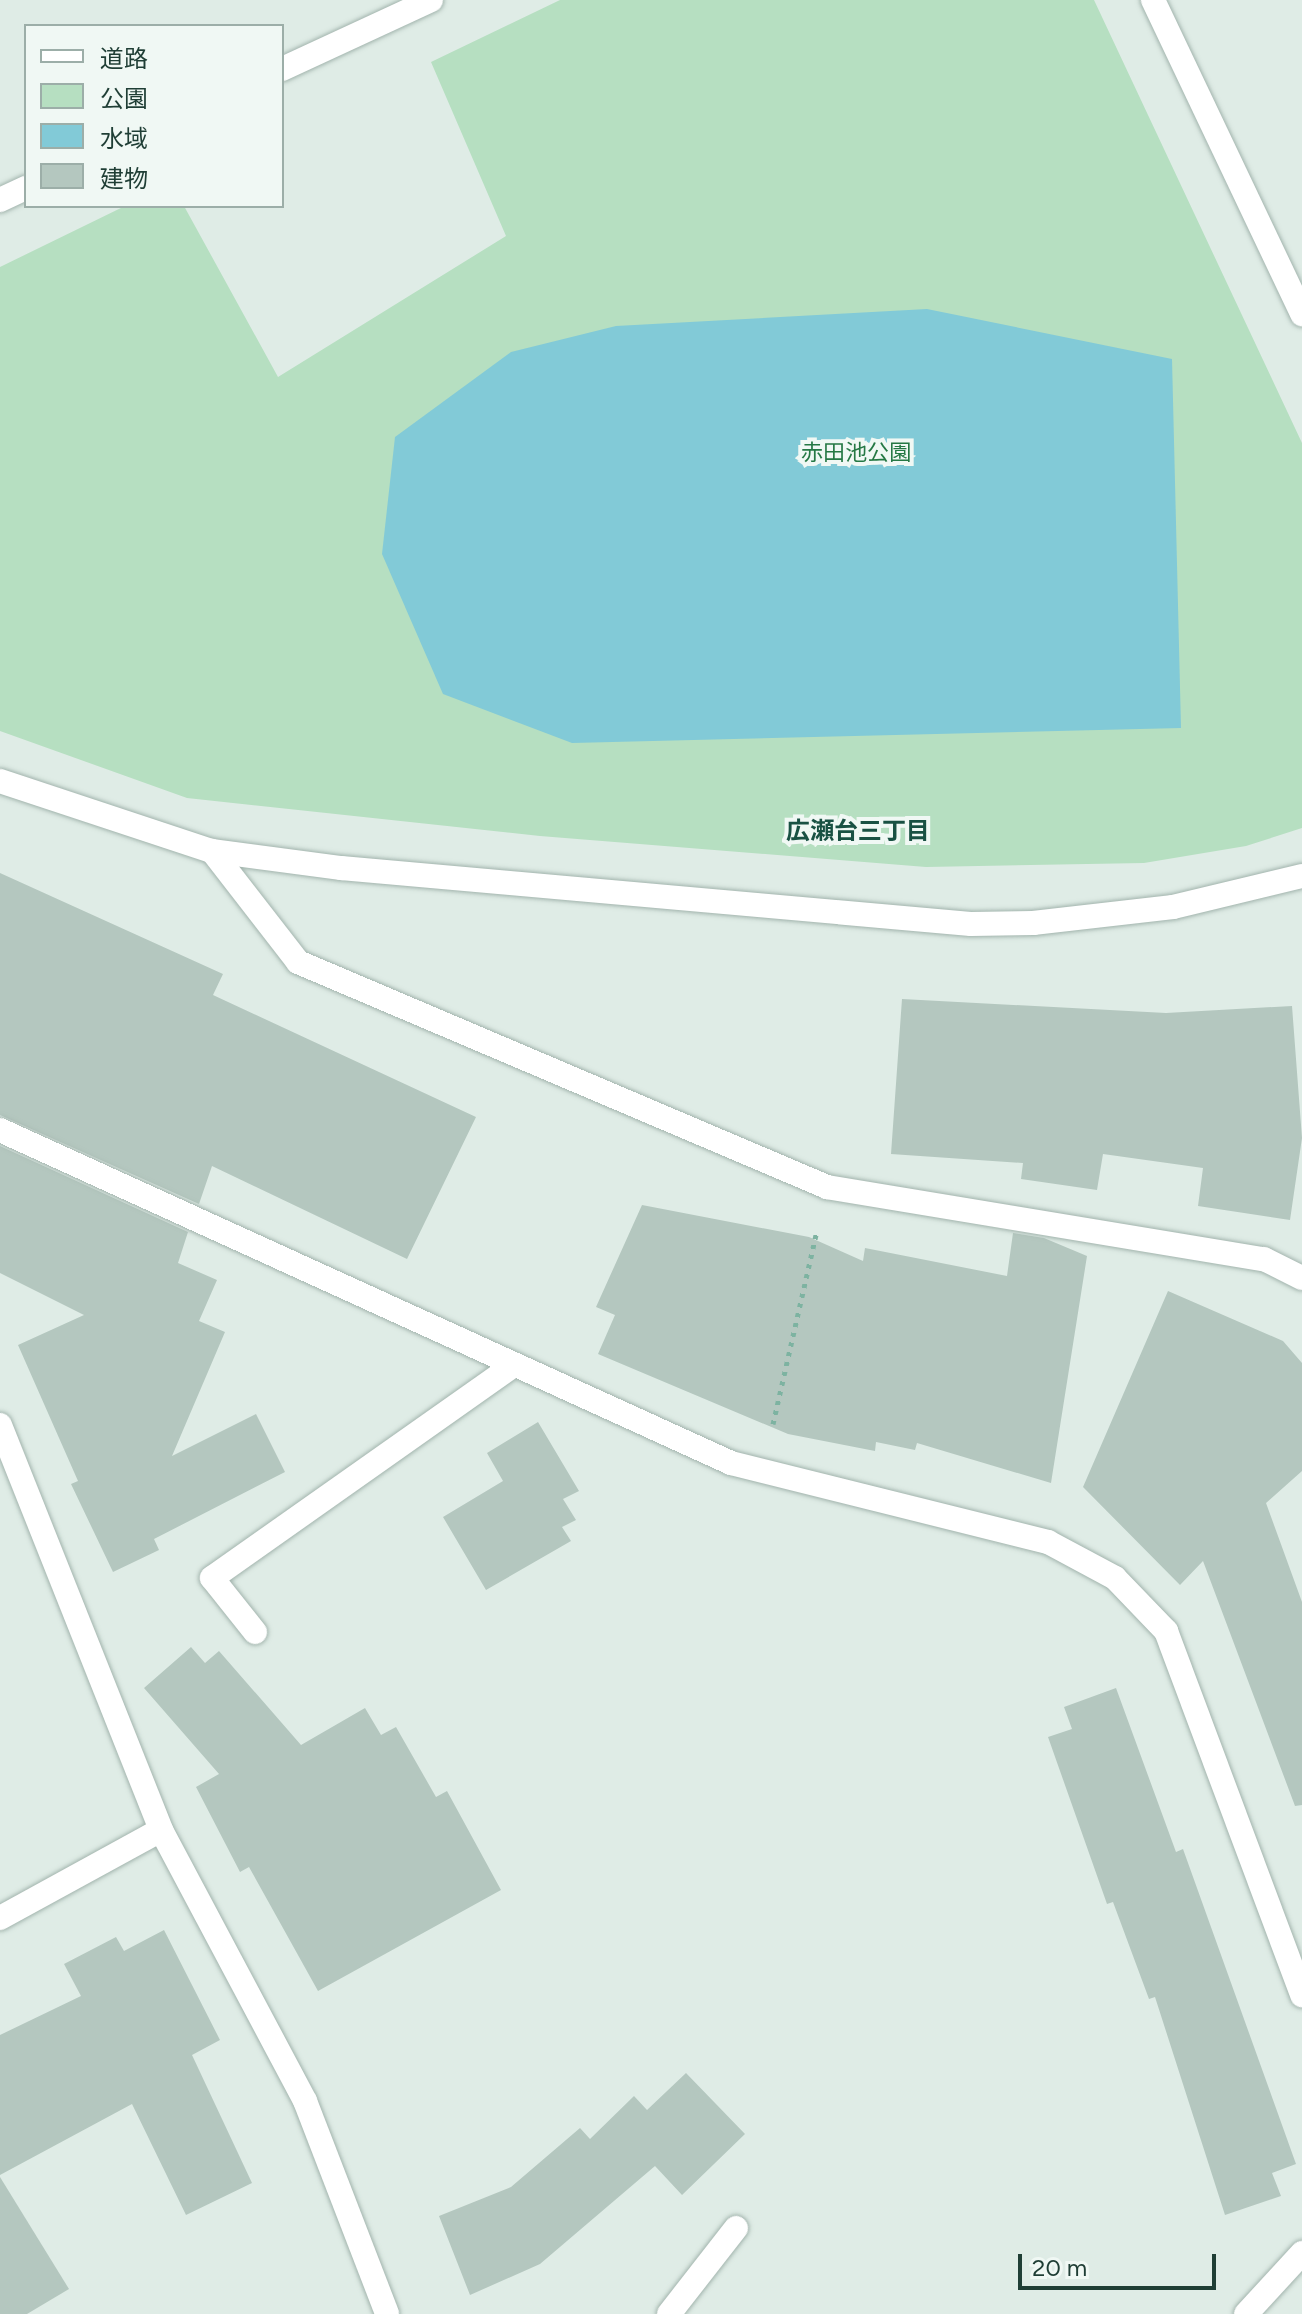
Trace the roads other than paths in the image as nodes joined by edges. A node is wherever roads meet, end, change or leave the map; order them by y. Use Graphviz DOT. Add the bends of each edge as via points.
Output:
graph roads {
  1 [pos="431,0"];
  2 [pos="1153,0"];
  3 [pos="284,68"];
  4 [pos="24,189"];
  5 [pos="0,200"];
  6 [pos="1302,314"];
  7 [pos="0,781"];
  8 [pos="212,851"];
  9 [pos="1302,876"];
  10 [pos="0,1130"];
  11 [pos="1302,1278"];
  12 [pos="514,1365"];
  13 [pos="0,1425"];
  14 [pos="255,1632"];
  15 [pos="161,1830"];
  16 [pos="0,1918"];
  17 [pos="1302,1995"];
  18 [pos="736,2228"];
  19 [pos="1302,2253"];
  20 [pos="387,2314"];
  21 [pos="669,2314"];
  22 [pos="1246,2314"];
  1 -- 3 [label="street"];
  2 -- 6 [label="street"];
  4 -- 5 [label="street"];
  7 -- 8 [label="street"];
  8 -- 9 [label="street" via="341,868 971,924 1048,922 1173,907"];
  8 -- 11 [label="street" via="298,962 827,1187 1264,1259"];
  10 -- 12 [label="street"];
  12 -- 14 [label="street" via="212,1578"];
  12 -- 17 [label="street" via="731,1463 1048,1542 1115,1578 1166,1631"];
  13 -- 15 [label="street"];
  15 -- 16 [label="street"];
  15 -- 20 [label="street" via="305,2101"];
  18 -- 21 [label="street"];
  19 -- 22 [label="street"];
}
